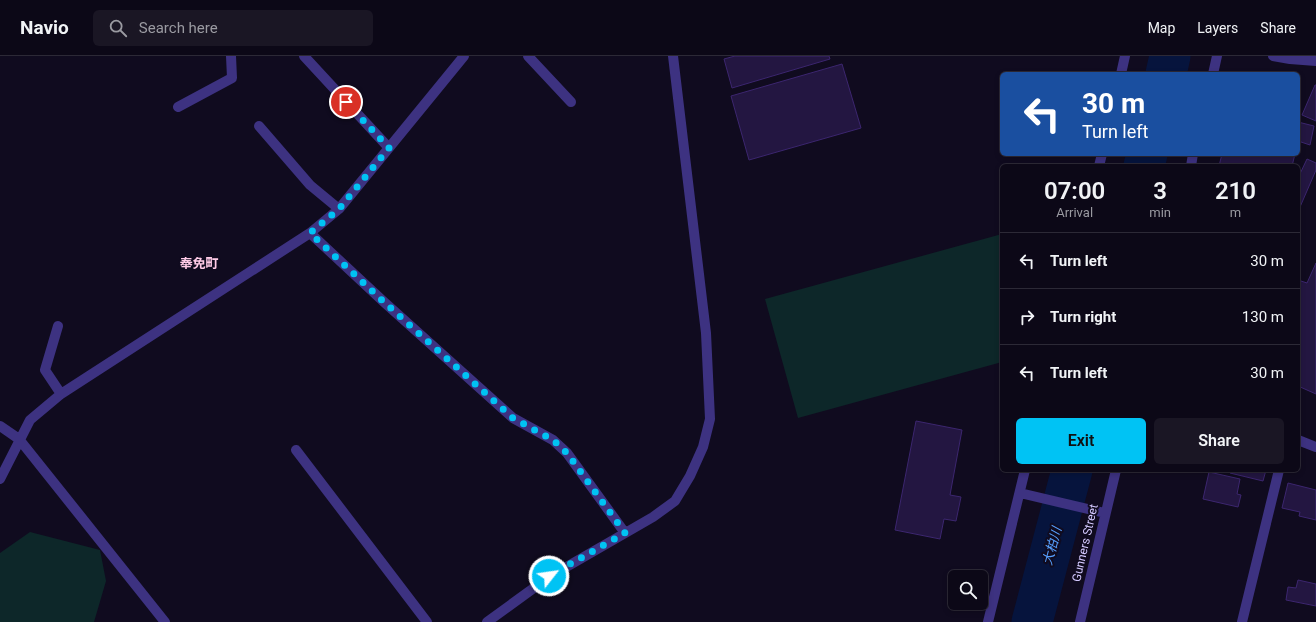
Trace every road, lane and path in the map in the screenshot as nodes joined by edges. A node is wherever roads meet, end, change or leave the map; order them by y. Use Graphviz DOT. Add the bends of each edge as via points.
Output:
graph roads {
  1 [pos="232,56"];
  2 [pos="304,56"];
  3 [pos="464,56"];
  4 [pos="528,56"];
  5 [pos="673,56"];
  6 [pos="1125,56"];
  7 [pos="1217,56"];
  8 [pos="1274,56"];
  9 [pos="1316,61"];
  10 [pos="1121,72"];
  11 [pos="1213,72"];
  12 [pos="571,102"];
  13 [pos="178,107"];
  14 [pos="259,126"];
  15 [pos="389,148"];
  16 [pos="339,209"];
  17 [pos="310,233"];
  18 [pos="58,326"];
  19 [pos="61,394"];
  20 [pos="0,426"];
  21 [pos="19,439"];
  22 [pos="1300,441"];
  23 [pos="1316,447"];
  24 [pos="296,450"];
  25 [pos="1025,472"];
  26 [pos="1116,472"];
  27 [pos="1279,472"];
  28 [pos="0,479"];
  29 [pos="1020,493"];
  30 [pos="1106,513"];
  31 [pos="625,533"];
  32 [pos="165,622"];
  33 [pos="427,622"];
  34 [pos="487,622"];
  35 [pos="988,622"];
  36 [pos="1080,622"];
  37 [pos="1242,622"];
  1 -- 13 [label="street" via="232,78"];
  2 -- 15 [label="street"];
  3 -- 15 [label="street"];
  4 -- 12 [label="street"];
  5 -- 31 [label="street" via="706,333 710,419 703,447 675,501"];
  6 -- 10 [label="street"];
  7 -- 11 [label="street"];
  8 -- 9 [label="street"];
  14 -- 16 [label="street" via="310,184"];
  15 -- 16 [label="street"];
  16 -- 17 [label="street"];
  17 -- 19 [label="street"];
  17 -- 31 [label="street" via="513,418 553,440 567,453"];
  18 -- 19 [label="street" via="45,370"];
  19 -- 21 [label="street" via="30,420"];
  20 -- 21 [label="street"];
  21 -- 28 [label="street"];
  21 -- 32 [label="street"];
  22 -- 23 [label="street"];
  24 -- 33 [label="street"];
  25 -- 29 [label="street"];
  26 -- 30 [label="street, Gunners Street"];
  27 -- 37 [label="street"];
  29 -- 30 [label="street"];
  29 -- 35 [label="street"];
  30 -- 36 [label="street, Gunners Street"];
  31 -- 34 [label="street" via="549,576"];
}
